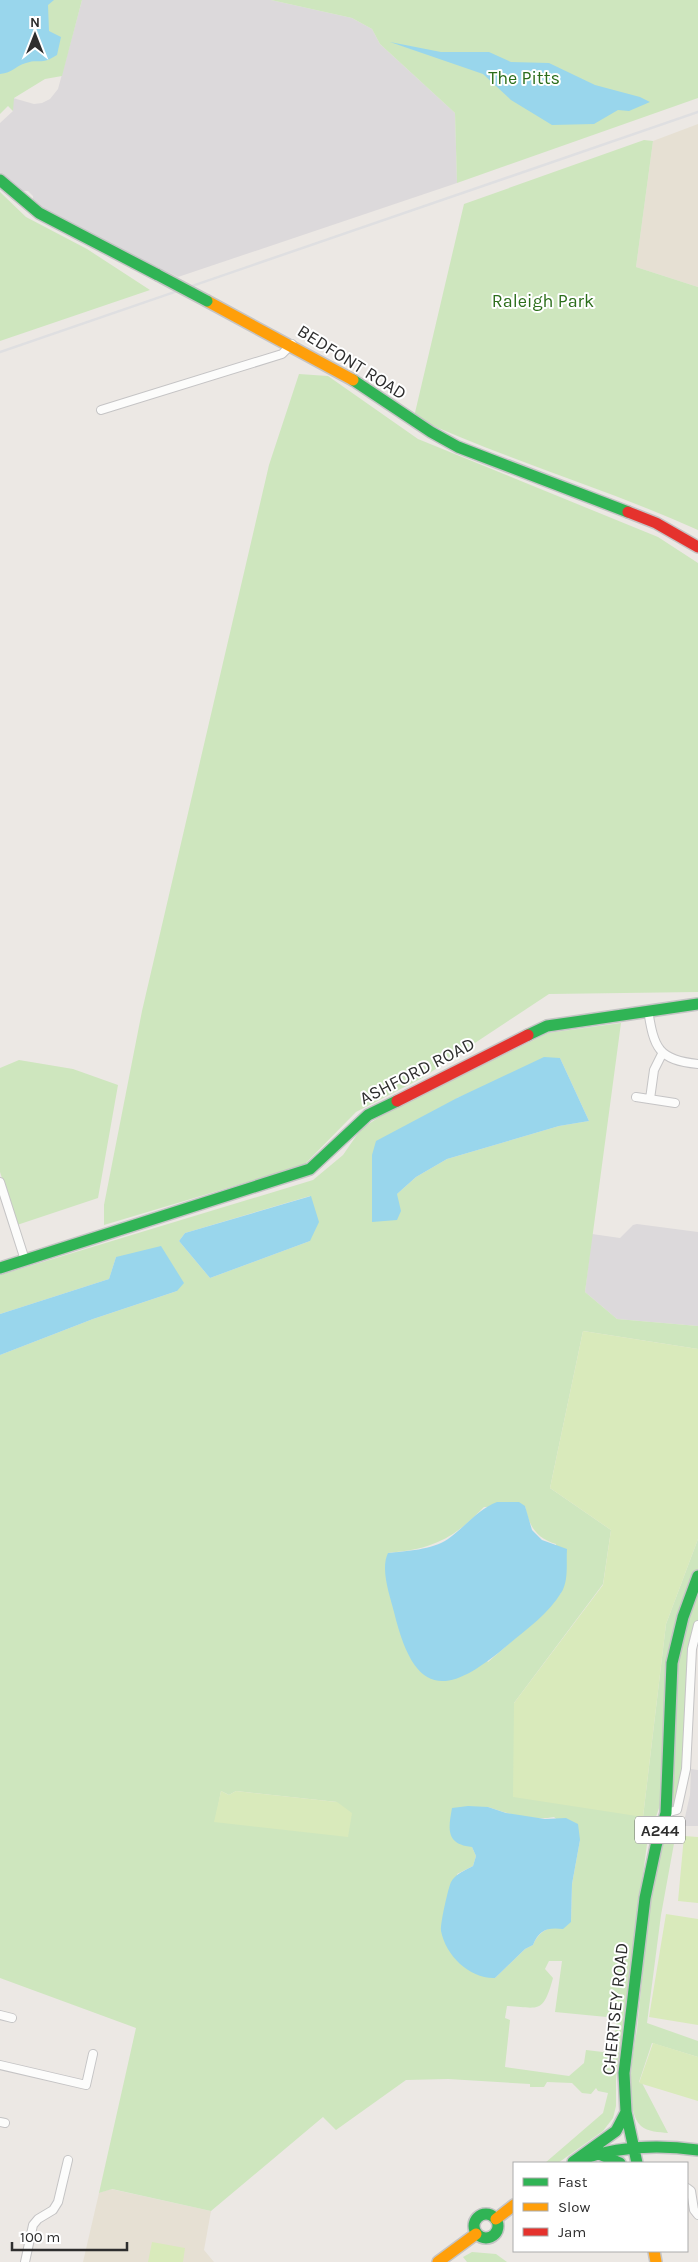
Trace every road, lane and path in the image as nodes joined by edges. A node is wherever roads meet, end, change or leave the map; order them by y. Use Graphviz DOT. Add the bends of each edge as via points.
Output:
graph roads {
  1 [pos="0,180"];
  2 [pos="292,344"];
  3 [pos="101,410"];
  4 [pos="698,547"];
  5 [pos="698,1004"];
  6 [pos="648,1010"];
  7 [pos="662,1054"];
  8 [pos="698,1064"];
  9 [pos="636,1097"];
  10 [pos="650,1099"];
  11 [pos="675,1103"];
  12 [pos="0,1182"];
  13 [pos="25,1260"];
  14 [pos="0,1268"];
  15 [pos="698,1576"];
  16 [pos="698,1624"];
  17 [pos="694,1673"];
  18 [pos="666,1813"];
  19 [pos="0,2015"];
  20 [pos="12,2018"];
  21 [pos="93,2054"];
  22 [pos="0,2065"];
  23 [pos="626,2112"];
  24 [pos="634,2147"];
  25 [pos="698,2150"];
  26 [pos="597,2154"];
  27 [pos="68,2160"];
  28 [pos="574,2162"];
  29 [pos="576,2162"];
  30 [pos="617,2162"];
  31 [pos="637,2162"];
  32 [pos="688,2189"];
  33 [pos="513,2206"];
  34 [pos="698,2215"];
  35 [pos="496,2219"];
  36 [pos="476,2234"];
  37 [pos="25,2262"];
  38 [pos="438,2262"];
  1 -- 2 [label="main road, BEDFONT ROAD, bridge" via="39,213"];
  2 -- 3 [label="street" via="282,354"];
  2 -- 4 [label="main road, BEDFONT ROAD" via="357,382 429,433 656,523"];
  5 -- 6 [label="main road, ASHFORD ROAD"];
  6 -- 7 [label="street" via="652,1035"];
  6 -- 13 [label="main road, ASHFORD ROAD" via="547,1026 368,1115 310,1169"];
  7 -- 8 [label="street" via="669,1059"];
  7 -- 10 [label="street" via="654,1070"];
  9 -- 10 [label="street"];
  10 -- 11 [label="street"];
  12 -- 13 [label="street"];
  13 -- 14 [label="main road, ASHFORD ROAD"];
  15 -- 18 [label="main road, CHERTSEY ROAD / A244" via="683,1617 672,1663"];
  16 -- 17 [label="street, CHERTSEY ROAD" via="692,1650"];
  17 -- 18 [label="street, CHERTSEY ROAD" via="683,1788 677,1810"];
  18 -- 23 [label="main road, CHERTSEY ROAD / A244" via="645,1898 624,2073"];
  19 -- 20 [label="street"];
  21 -- 22 [label="street" via="86,2085"];
  23 -- 24 [label="main road, CHERTSEY ROAD / A244"];
  23 -- 28 [label="main road" via="616,2132"];
  24 -- 25 [label="main road" via="656,2144"];
  24 -- 26 [label="main road"];
  24 -- 31 [label="main road, A244"];
  26 -- 29 [label="main road"];
  26 -- 30 [label="main road"];
  27 -- 37 [label="street" via="58,2202 34,2225"];
  32 -- 34 [label="street"];
  33 -- 35 [label="main road"];
  35 -- 36 [label="main road" via="498,2228 493,2236 486,2239"];
  35 -- 36 [label="main road" via="488,2214 478,2216 473,2225"];
  36 -- 38 [label="main road"];
}
